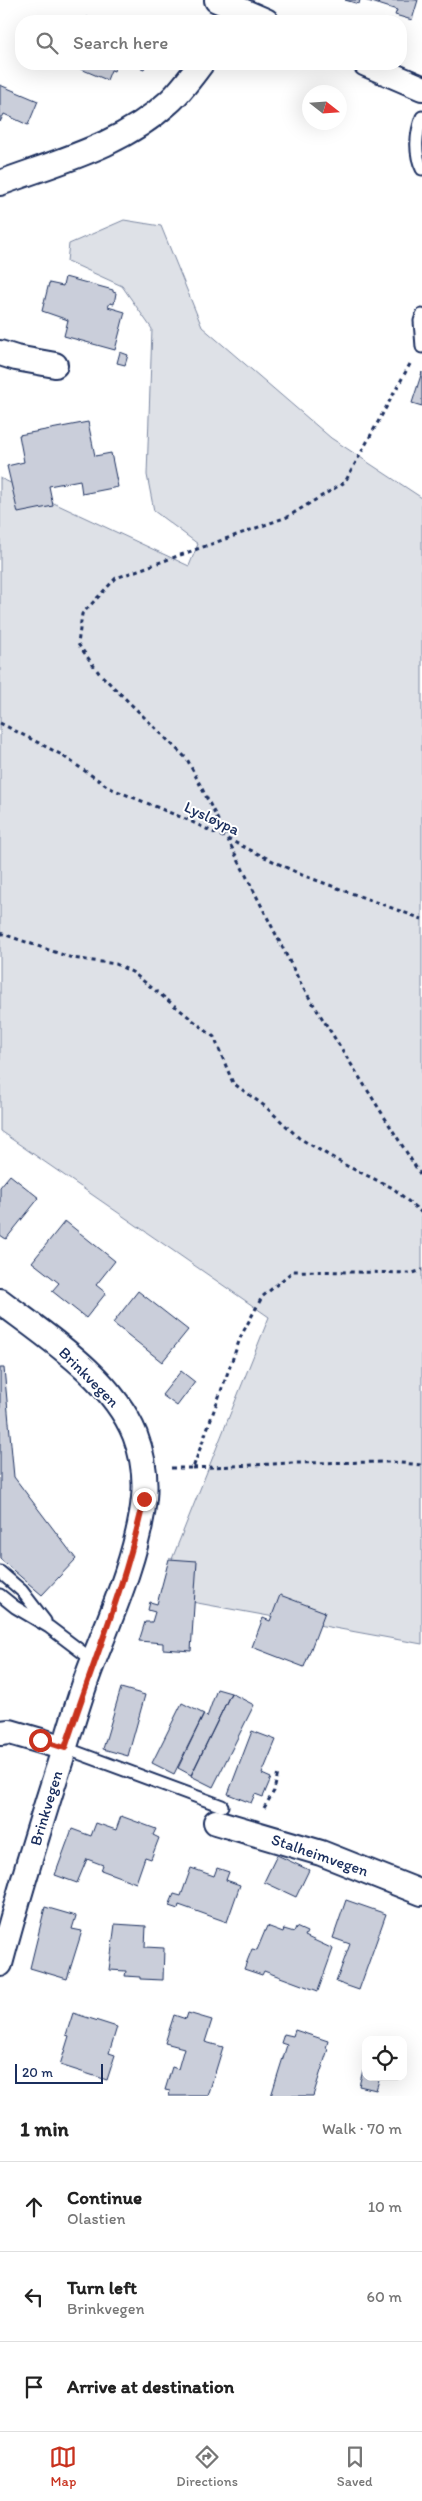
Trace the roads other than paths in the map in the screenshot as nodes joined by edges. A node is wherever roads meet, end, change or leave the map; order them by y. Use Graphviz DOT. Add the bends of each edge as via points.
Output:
graph roads {
  1 [pos="216,0"];
  2 [pos="237,15"];
  3 [pos="196,70"];
  4 [pos="380,70"];
  5 [pos="422,88"];
  6 [pos="422,117"];
  7 [pos="422,169"];
  8 [pos="0,183"];
  9 [pos="422,315"];
  10 [pos="421,346"];
  11 [pos="0,353"];
  12 [pos="55,365"];
  13 [pos="0,1301"];
  14 [pos="0,1572"];
  15 [pos="0,1595"];
  16 [pos="49,1627"];
  17 [pos="94,1661"];
  18 [pos="0,1732"];
  19 [pos="65,1748"];
  20 [pos="219,1814"];
  21 [pos="422,1893"];
  22 [pos="0,1964"];
  1 -- 2 [label="street"];
  3 -- 8 [label="street" via="169,101 127,132 80,156"];
  4 -- 5 [label="street"];
  6 -- 7 [label="lane" via="416,134 418,162"];
  9 -- 10 [label="lane"];
  11 -- 12 [label="street"];
  13 -- 17 [label="street, Brinkvegen" via="60,1346 109,1393 135,1435 144,1468 144,1499 136,1537 120,1594"];
  14 -- 16 [label="lane" via="22,1590"];
  15 -- 16 [label="lane"];
  16 -- 17 [label="lane"];
  17 -- 19 [label="street, Brinkvegen"];
  18 -- 19 [label="street"];
  19 -- 20 [label="lane" via="91,1756"];
  19 -- 22 [label="street, Brinkvegen"];
  20 -- 21 [label="street, Stalheimvegen"];
}
